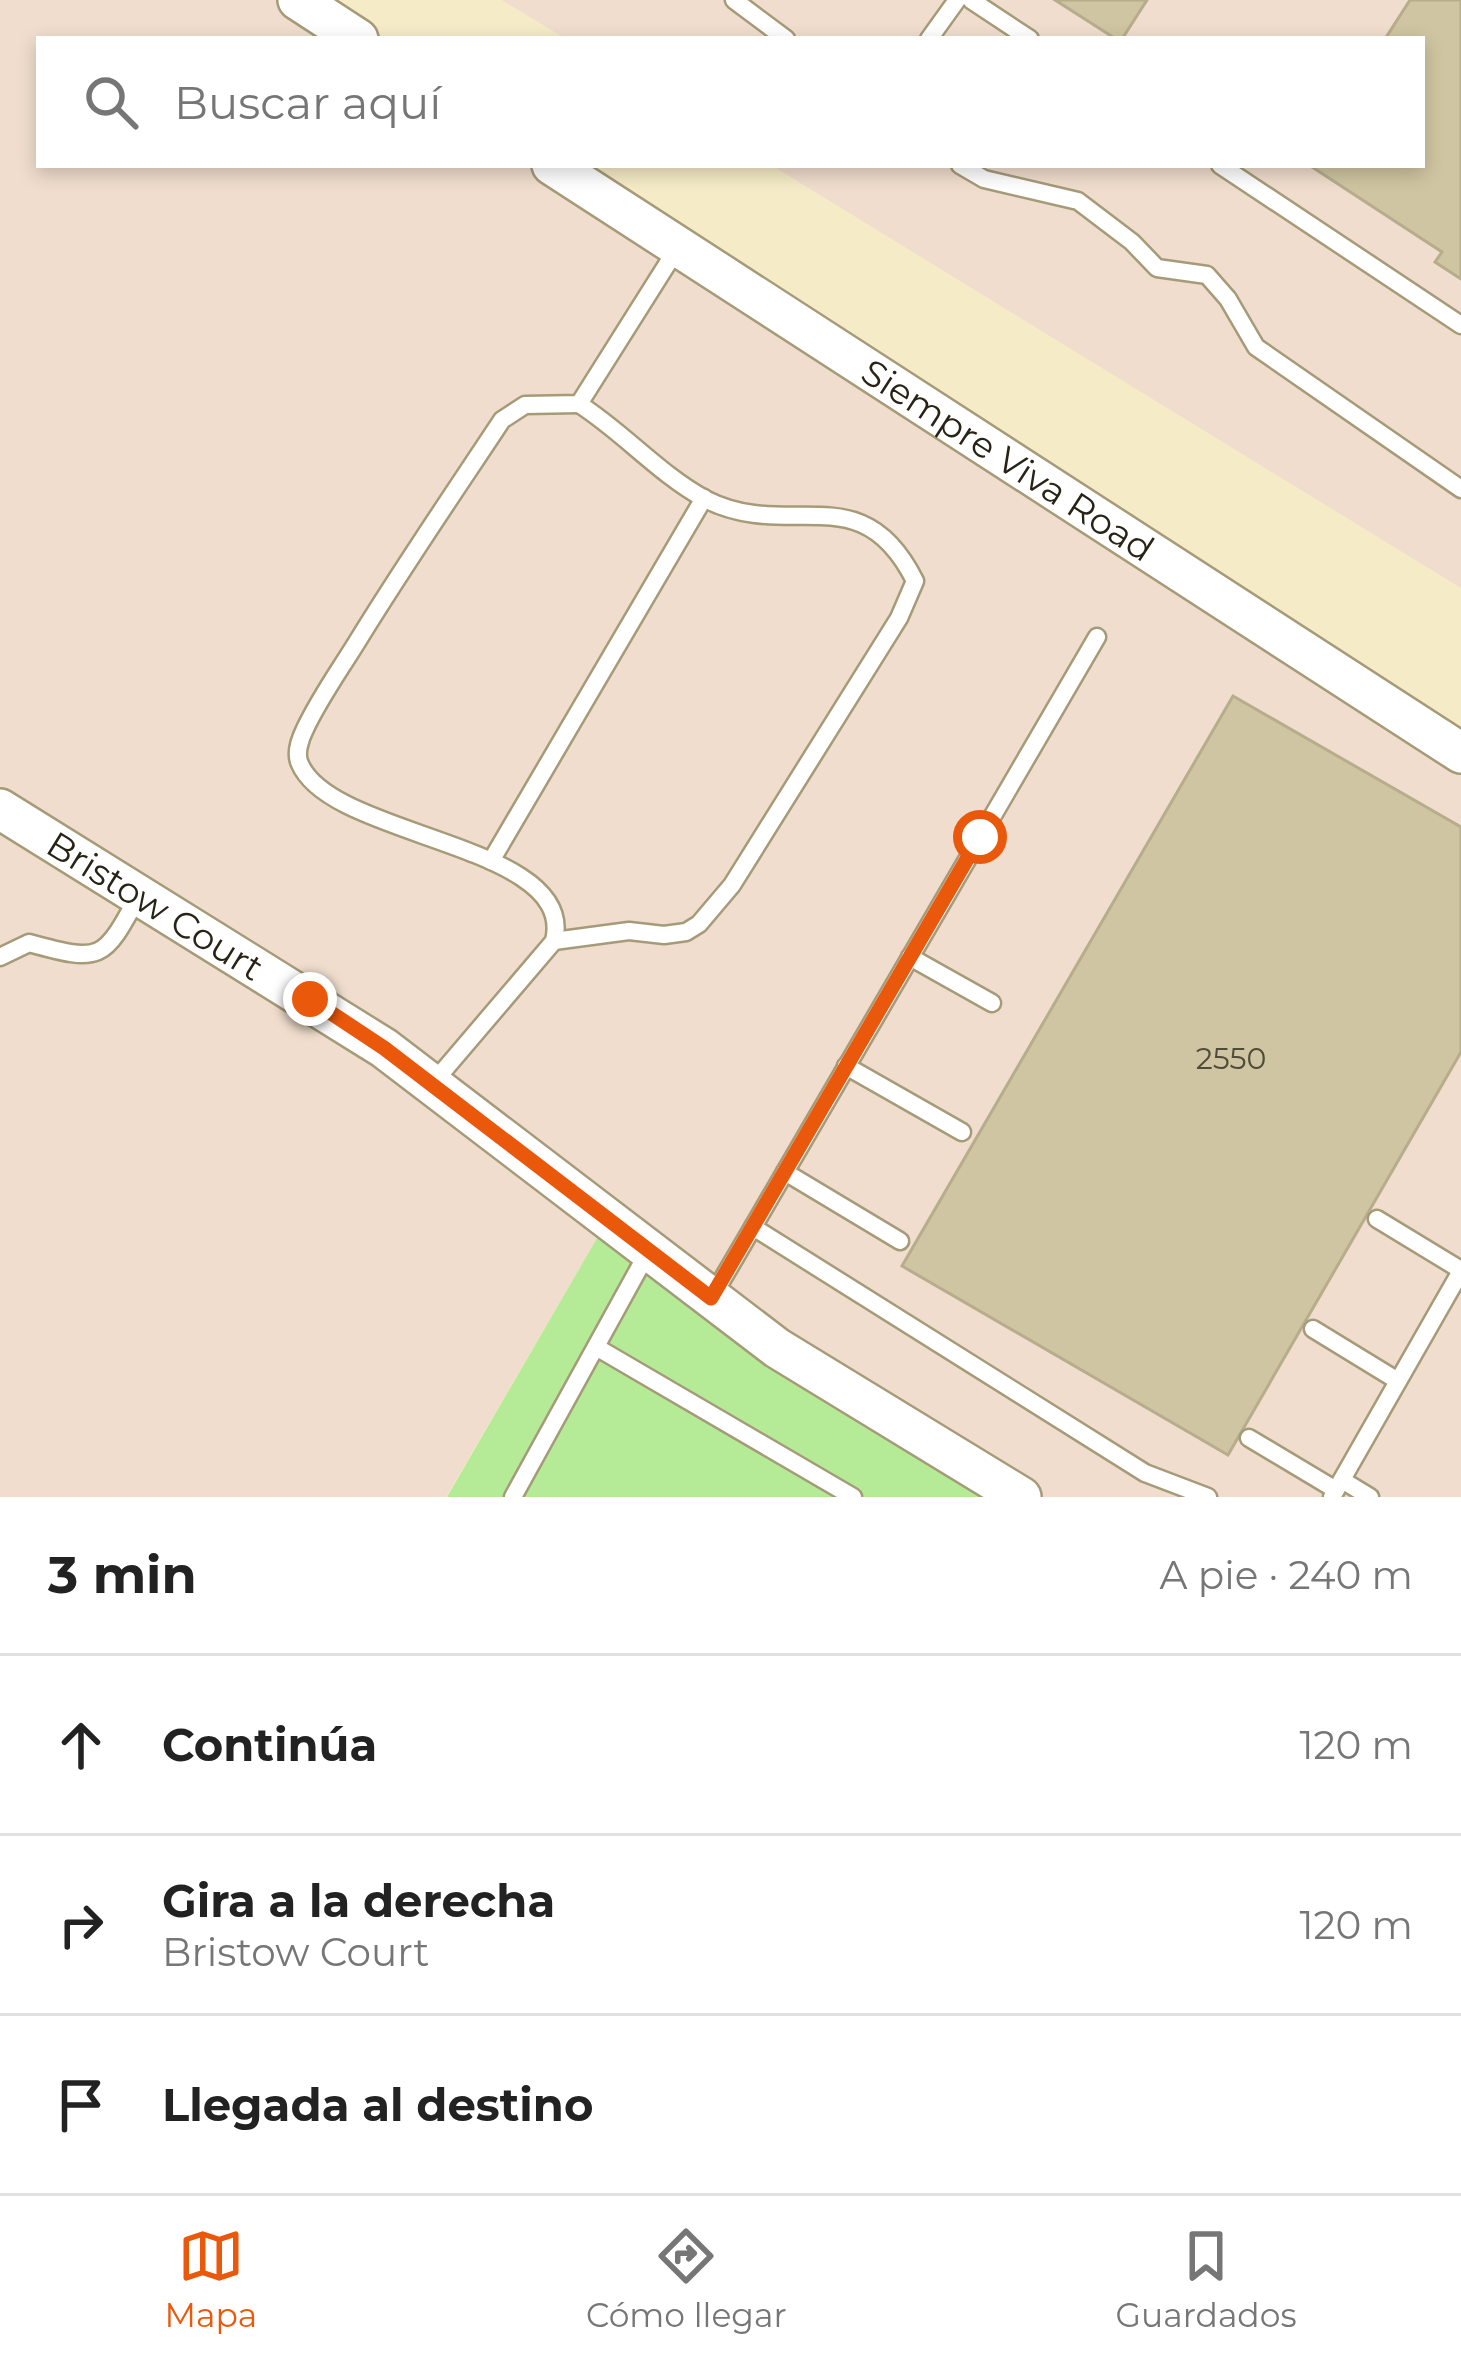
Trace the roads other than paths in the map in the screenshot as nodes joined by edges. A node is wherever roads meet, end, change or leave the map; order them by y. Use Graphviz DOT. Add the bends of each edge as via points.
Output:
graph roads {
  1 [pos="298,0"];
  2 [pos="734,0"];
  3 [pos="957,0"];
  4 [pos="971,0"];
  5 [pos="353,36"];
  6 [pos="782,36"];
  7 [pos="931,36"];
  8 [pos="1025,36"];
  9 [pos="557,168"];
  10 [pos="965,168"];
  11 [pos="1225,168"];
  12 [pos="678,247"];
  13 [pos="1461,325"];
  14 [pos="579,404"];
  15 [pos="1461,488"];
  16 [pos="704,498"];
  17 [pos="1097,637"];
  18 [pos="1461,753"];
  19 [pos="0,809"];
  20 [pos="490,861"];
  21 [pos="139,895"];
  22 [pos="554,941"];
  23 [pos="0,957"];
  24 [pos="910,957"];
  25 [pos="992,1003"];
  26 [pos="846,1066"];
  27 [pos="431,1086"];
  28 [pos="962,1132"];
  29 [pos="785,1172"];
  30 [pos="1377,1219"];
  31 [pos="753,1227"];
  32 [pos="899,1241"];
  33 [pos="648,1252"];
  34 [pos="1461,1270"];
  35 [pos="711,1298"];
  36 [pos="1312,1329"];
  37 [pos="596,1347"];
  38 [pos="1399,1381"];
  39 [pos="1249,1438"];
  40 [pos="1337,1489"];
  41 [pos="513,1497"];
  42 [pos="854,1497"];
  43 [pos="1021,1497"];
  44 [pos="1208,1497"];
  45 [pos="1370,1497"];
  1 -- 5 [label="street"];
  2 -- 6 [label="lane"];
  3 -- 7 [label="lane"];
  4 -- 8 [label="lane"];
  9 -- 12 [label="street, Siempre Viva Road"];
  10 -- 15 [label="lane" via="1078,201 1157,268 1207,275 1256,346"];
  11 -- 13 [label="lane"];
  12 -- 14 [label="lane"];
  12 -- 18 [label="street, Siempre Viva Road"];
  14 -- 16 [label="lane"];
  14 -- 20 [label="lane" via="525,405 502,420 299,746 299,763 315,782 355,808"];
  16 -- 20 [label="lane"];
  16 -- 22 [label="lane" via="740,514 824,513 878,530 915,580 732,885 699,924 664,935"];
  17 -- 24 [label="lane"];
  19 -- 21 [label="street, Bristow Court"];
  20 -- 22 [label="lane" via="531,882 547,901"];
  21 -- 23 [label="lane" via="112,945 82,958 29,943"];
  21 -- 27 [label="street, Bristow Court" via="310,999"];
  22 -- 27 [label="lane"];
  24 -- 25 [label="lane"];
  24 -- 26 [label="lane"];
  26 -- 28 [label="lane"];
  26 -- 29 [label="lane"];
  27 -- 33 [label="street, Bristow Court"];
  29 -- 31 [label="lane"];
  29 -- 32 [label="lane"];
  30 -- 34 [label="lane"];
  31 -- 35 [label="lane"];
  31 -- 44 [label="lane" via="1145,1473"];
  33 -- 35 [label="street, Bristow Court"];
  33 -- 37 [label="lane"];
  34 -- 38 [label="lane"];
  35 -- 43 [label="street, Bristow Court" via="777,1348"];
  36 -- 38 [label="lane"];
  37 -- 41 [label="lane"];
  37 -- 42 [label="lane"];
  38 -- 40 [label="lane"];
  39 -- 40 [label="lane"];
  40 -- 45 [label="lane"];
}
